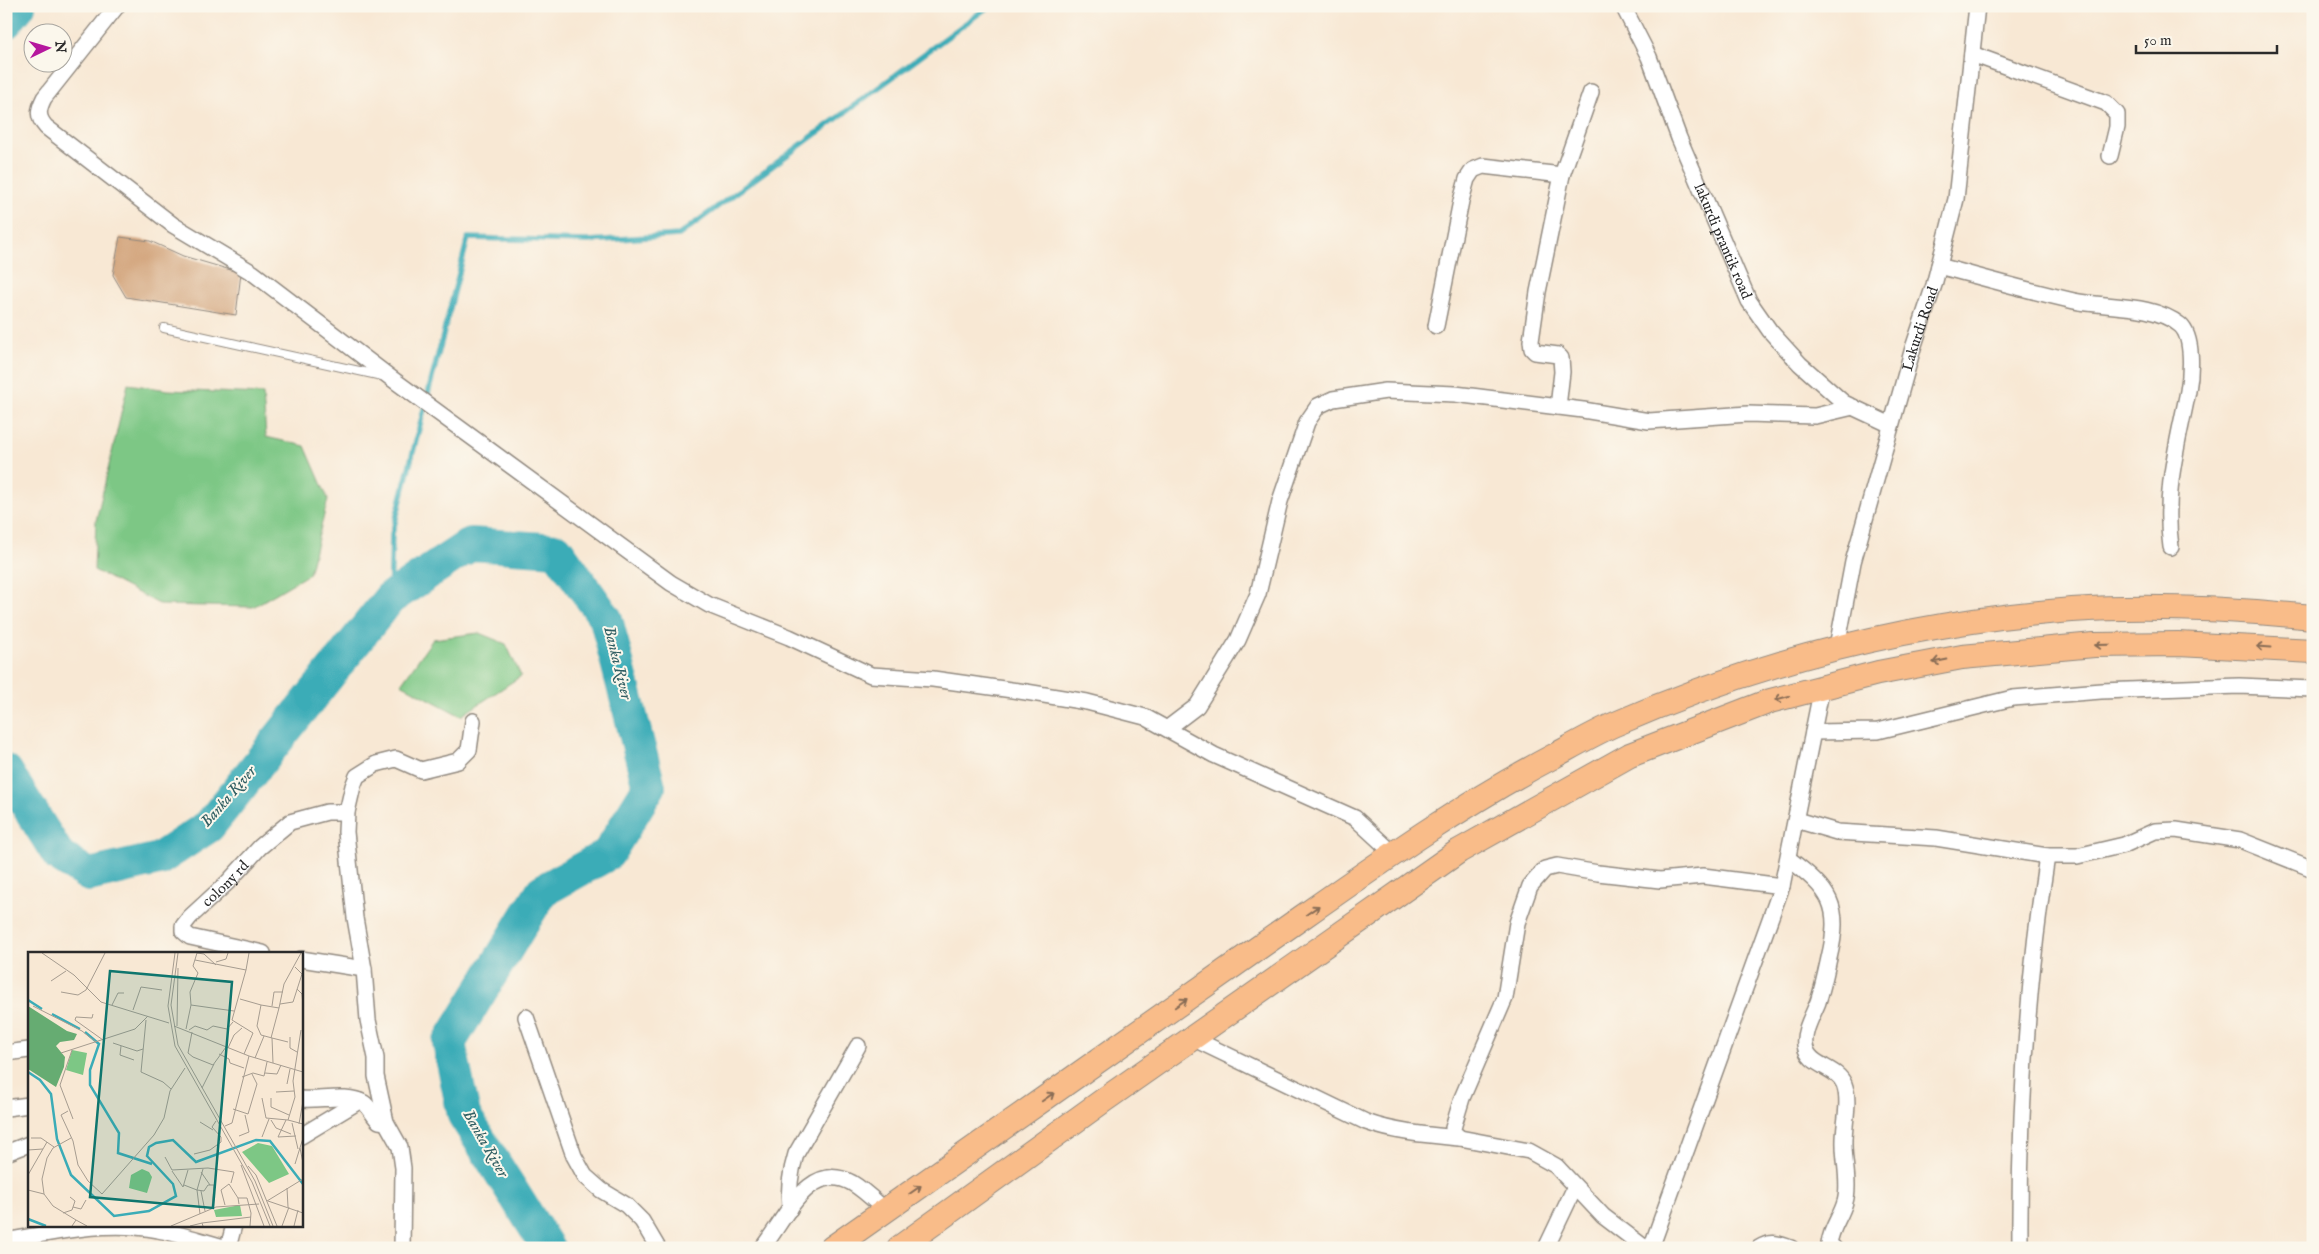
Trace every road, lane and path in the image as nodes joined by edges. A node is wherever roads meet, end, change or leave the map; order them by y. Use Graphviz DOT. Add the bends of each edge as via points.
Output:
graph roads {
  1 [pos="117,6"];
  2 [pos="1623,6"];
  3 [pos="1977,6"];
  4 [pos="1972,54"];
  5 [pos="1591,92"];
  6 [pos="2110,156"];
  7 [pos="1562,174"];
  8 [pos="1939,266"];
  9 [pos="1436,326"];
  10 [pos="164,328"];
  11 [pos="391,378"];
  12 [pos="1558,407"];
  13 [pos="1853,407"];
  14 [pos="1891,425"];
  15 [pos="2171,547"];
  16 [pos="2313,617"];
  17 [pos="1837,647"];
  18 [pos="2313,651"];
  19 [pos="1822,688"];
  20 [pos="2313,689"];
  21 [pos="473,722"];
  22 [pos="1168,728"];
  23 [pos="1813,732"];
  24 [pos="347,812"];
  25 [pos="1796,820"];
  26 [pos="1394,854"];
  27 [pos="2047,856"];
  28 [pos="1789,859"];
  29 [pos="2313,869"];
  30 [pos="1782,886"];
  31 [pos="199,946"];
  32 [pos="254,952"];
  33 [pos="302,959"];
  34 [pos="364,969"];
  35 [pos="526,1017"];
  36 [pos="1192,1038"];
  37 [pos="858,1046"];
  38 [pos="28,1050"];
  39 [pos="6,1053"];
  40 [pos="302,1100"];
  41 [pos="359,1101"];
  42 [pos="28,1105"];
  43 [pos="6,1108"];
  44 [pos="386,1122"];
  45 [pos="302,1135"];
  46 [pos="1460,1138"];
  47 [pos="28,1144"];
  48 [pos="6,1153"];
  49 [pos="1575,1187"];
  50 [pos="790,1209"];
  51 [pos="885,1210"];
  52 [pos="234,1226"];
  53 [pos="6,1241"];
  54 [pos="1829,1247"];
  55 [pos="402,1248"];
  56 [pos="658,1248"];
  57 [pos="762,1248"];
  58 [pos="832,1248"];
  59 [pos="899,1248"];
  60 [pos="1546,1248"];
  61 [pos="1645,1248"];
  62 [pos="1651,1248"];
  63 [pos="1759,1248"];
  64 [pos="1792,1248"];
  65 [pos="2020,1248"];
  1 -- 11 [label="street" via="44,98 39,119 46,128 173,226 253,273"];
  2 -- 13 [label="street, lakurdi prantik road" via="1649,57 1679,138 1749,302 1800,364 1844,403"];
  3 -- 4 [label="street, Lakurdi Road"];
  4 -- 6 [label="street" via="2106,103 2116,114 2117,127"];
  4 -- 8 [label="street, Lakurdi Road" via="1956,199"];
  5 -- 7 [label="street"];
  7 -- 9 [label="street" via="1493,167 1473,170 1467,179"];
  7 -- 12 [label="street" via="1531,341 1535,352 1561,358"];
  8 -- 14 [label="street, Lakurdi Road"];
  8 -- 15 [label="street" via="2075,301 2156,312 2181,326 2190,345 2190,362 2168,496"];
  10 -- 11 [label="lane"];
  11 -- 22 [label="street" via="646,566 709,605 871,675 933,679 1087,702 1144,717"];
  12 -- 13 [label="street" via="1649,422 1748,414 1815,416"];
  12 -- 22 [label="street" via="1455,394 1386,391 1333,399 1318,406 1307,422 1280,501 1258,594 1238,640 1197,706"];
  13 -- 14 [label="street, lakurdi prantik road"];
  14 -- 17 [label="street, Lakurdi Road" via="1853,562"];
  16 -- 17 [label="highway" via="2192,609 2074,610 1956,623"];
  17 -- 26 [label="highway" via="1724,682 1609,727 1454,813"];
  18 -- 19 [label="highway, one-way" via="2178,644 2065,647 1962,657 1878,673"];
  19 -- 23 [label="street"];
  19 -- 36 [label="highway, one-way" via="1770,701 1621,759 1459,851"];
  20 -- 23 [label="street" via="2230,686 2101,690 2013,698 1878,731"];
  21 -- 24 [label="street" via="469,750 458,762 422,770 396,759 376,764 357,776"];
  22 -- 26 [label="street" via="1214,755 1355,818"];
  23 -- 25 [label="street"];
  24 -- 31 [label="street, colony rd" via="327,812 290,822 260,847 183,926 183,931"];
  24 -- 34 [label="street" via="346,832 355,918"];
  25 -- 27 [label="street" via="1837,832 1936,838"];
  25 -- 28 [label="street"];
  51 -- 26 [label="highway, one-way"];
  27 -- 29 [label="street" via="2077,856 2124,845 2155,831 2176,830 2240,840"];
  27 -- 65 [label="street" via="2035,934 2025,1040"];
  28 -- 30 [label="street"];
  28 -- 54 [label="street" via="1826,892 1834,910 1835,934 1821,993 1805,1038 1805,1048 1811,1058 1836,1074 1844,1084 1846,1098 1846,1200 1830,1232"];
  30 -- 46 [label="street" via="1704,876 1660,880 1557,866 1545,869 1530,886 1517,923 1505,998 1462,1098 1454,1128 1454,1133"];
  30 -- 62 [label="street"];
  31 -- 32 [label="street, colony rd"];
  33 -- 34 [label="street"];
  34 -- 44 [label="street" via="376,1076"];
  35 -- 56 [label="street" via="574,1156 586,1176 642,1221"];
  36 -- 46 [label="street" via="1366,1122 1406,1133"];
  36 -- 59 [label="highway"];
  37 -- 50 [label="street" via="796,1154 790,1172"];
  38 -- 39 [label="street"];
  40 -- 41 [label="street" via="347,1098"];
  41 -- 44 [label="street" via="368,1106 379,1121"];
  41 -- 45 [label="street"];
  42 -- 43 [label="street"];
  44 -- 55 [label="street" via="402,1154 405,1203"];
  46 -- 49 [label="street" via="1529,1151 1556,1166"];
  47 -- 48 [label="street"];
  49 -- 60 [label="street"];
  49 -- 61 [label="street" via="1602,1216"];
  50 -- 51 [label="street" via="809,1185 824,1178 840,1178 854,1184"];
  50 -- 57 [label="street"];
  51 -- 58 [label="highway"];
  52 -- 53 [label="street" via="228,1248 135,1227 99,1227"];
  63 -- 64 [label="street" via="1776,1242"];
}
